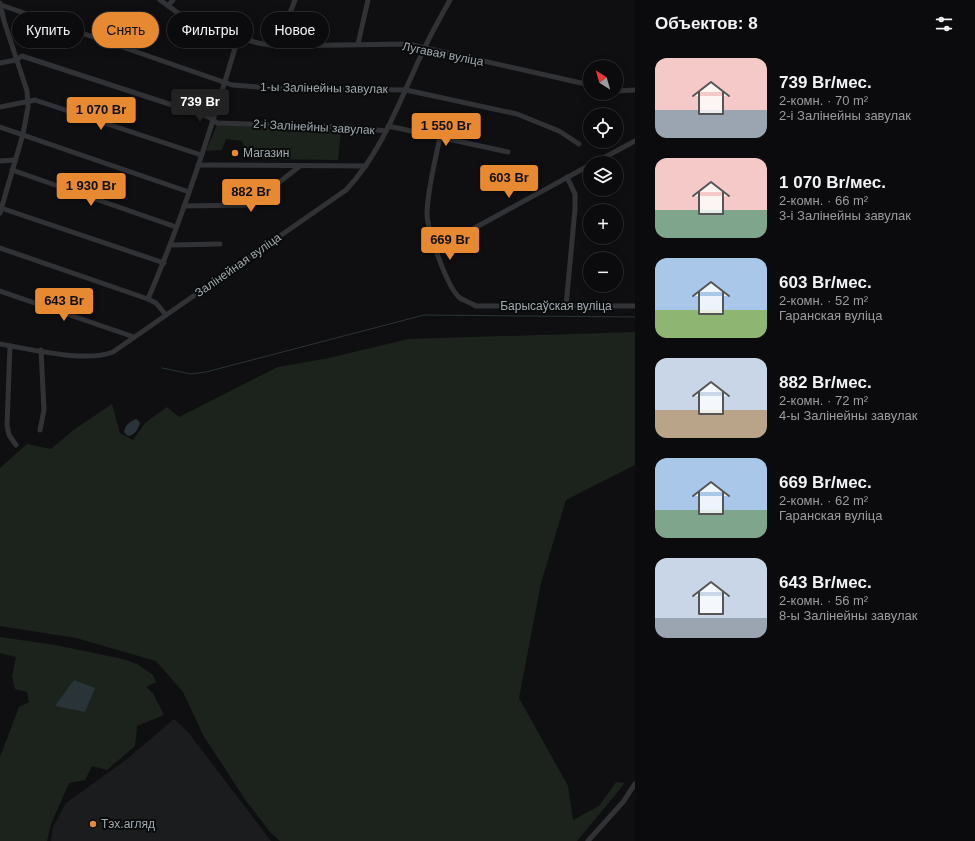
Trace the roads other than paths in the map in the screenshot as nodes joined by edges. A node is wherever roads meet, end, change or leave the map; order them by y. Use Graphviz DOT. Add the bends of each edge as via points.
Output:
graph roads {
  1 [pos="160,0"];
  2 [pos="173,0"];
  3 [pos="295,0"];
  4 [pos="368,0"];
  5 [pos="450,0"];
  6 [pos="1,4"];
  7 [pos="168,6"];
  8 [pos="176,12"];
  9 [pos="290,12"];
  10 [pos="2,22"];
  11 [pos="358,44"];
  12 [pos="329,45"];
  13 [pos="235,48"];
  14 [pos="425,48"];
  15 [pos="16,60"];
  16 [pos="0,63"];
  17 [pos="225,82"];
  18 [pos="583,83"];
  19 [pos="406,90"];
  20 [pos="635,90"];
  21 [pos="623,91"];
  22 [pos="28,100"];
  23 [pos="0,107"];
  24 [pos="213,120"];
  25 [pos="0,127"];
  26 [pos="387,129"];
  27 [pos="23,134"];
  28 [pos="440,137"];
  29 [pos="635,141"];
  30 [pos="579,144"];
  31 [pos="508,152"];
  32 [pos="201,155"];
  33 [pos="607,156"];
  34 [pos="15,160"];
  35 [pos="0,161"];
  36 [pos="198,165"];
  37 [pos="300,166"];
  38 [pos="366,166"];
  39 [pos="583,169"];
  40 [pos="12,170"];
  41 [pos="567,178"];
  42 [pos="188,192"];
  43 [pos="2,200"];
  44 [pos="184,206"];
  45 [pos="1,211"];
  46 [pos="176,227"];
  47 [pos="220,244"];
  48 [pos="170,245"];
  49 [pos="0,248"];
  50 [pos="436,249"];
  51 [pos="164,263"];
  52 [pos="0,291"];
  53 [pos="148,299"];
  54 [pos="566,306"];
  55 [pos="635,306"];
  56 [pos="166,315"];
  57 [pos="134,337"];
  58 [pos="0,344"];
  59 [pos="10,346"];
  60 [pos="41,350"];
  61 [pos="40,430"];
  62 [pos="16,445"];
  63 [pos="635,784"];
  64 [pos="588,841"];
  1 -- 7 [label="street, Лугавая вуліца"];
  2 -- 7 [label="street"];
  3 -- 9 [label="street"];
  4 -- 11 [label="street"];
  5 -- 14 [label="street, Залінейная вуліца"];
  6 -- 10 [label="street"];
  6 -- 17 [label="street, 1-ы Залінейны завулак"];
  7 -- 8 [label="street, Лугавая вуліца"];
  10 -- 15 [label="street"];
  11 -- 12 [label="street, Лугавая вуліца"];
  11 -- 14 [label="street, Лугавая вуліца" via="408,44"];
  13 -- 17 [label="street"];
  14 -- 18 [label="street, Лугавая вуліца"];
  14 -- 19 [label="street, Залінейная вуліца"];
  15 -- 16 [label="street"];
  15 -- 22 [label="street"];
  15 -- 24 [label="street, 2-і Залінейны завулак" via="22,56"];
  17 -- 19 [label="street, 1-ы Залінейны завулак" via="232,85 271,88"];
  17 -- 24 [label="street"];
  19 -- 26 [label="street, Залінейная вуліца"];
  19 -- 30 [label="street, 1-ы Залінейны завулак" via="517,114 559,131"];
  20 -- 21 [label="street"];
  22 -- 23 [label="street"];
  22 -- 27 [label="street" via="28,114"];
  22 -- 32 [label="street" via="35,100"];
  24 -- 26 [label="street, 2-і Залінейны завулак" via="217,123 351,127 359,132"];
  24 -- 32 [label="street"];
  25 -- 27 [label="street"];
  26 -- 28 [label="street, 2-і Залінейны завулак"];
  26 -- 38 [label="street, Залінейная вуліца"];
  27 -- 34 [label="street"];
  27 -- 42 [label="street"];
  28 -- 31 [label="street, 2-і Залінейны завулак"];
  28 -- 50 [label="street" via="428,195 427,215"];
  29 -- 33 [label="street"];
  32 -- 36 [label="street"];
  34 -- 35 [label="street"];
  34 -- 40 [label="street"];
  36 -- 37 [label="street"];
  36 -- 42 [label="street"];
  37 -- 38 [label="street"];
  37 -- 44 [label="street" via="250,205"];
  38 -- 56 [label="street, Залінейная вуліца" via="346,190"];
  39 -- 41 [label="street"];
  40 -- 43 [label="street"];
  40 -- 46 [label="street"];
  41 -- 50 [label="street"];
  41 -- 54 [label="street" via="575,194 575,209"];
  42 -- 44 [label="street"];
  43 -- 45 [label="street"];
  44 -- 46 [label="street"];
  45 -- 51 [label="street"];
  46 -- 48 [label="street"];
  47 -- 48 [label="street"];
  48 -- 51 [label="street"];
  49 -- 53 [label="street"];
  50 -- 54 [label="street, Барысаўская вуліца" via="447,277 459,297 476,306"];
  51 -- 53 [label="street"];
  52 -- 57 [label="street"];
  53 -- 56 [label="street" via="156,303"];
  54 -- 55 [label="street, Барысаўская вуліца"];
  56 -- 57 [label="street, Залінейная вуліца"];
  57 -- 60 [label="street, Залінейная вуліца" via="102,356"];
  58 -- 59 [label="street, Залінейная вуліца"];
  59 -- 60 [label="street, Залінейная вуліца"];
  59 -- 62 [label="street" via="7,425 9,436"];
  60 -- 61 [label="street" via="44,410"];
  63 -- 64 [label="street" via="623,802"];
}
